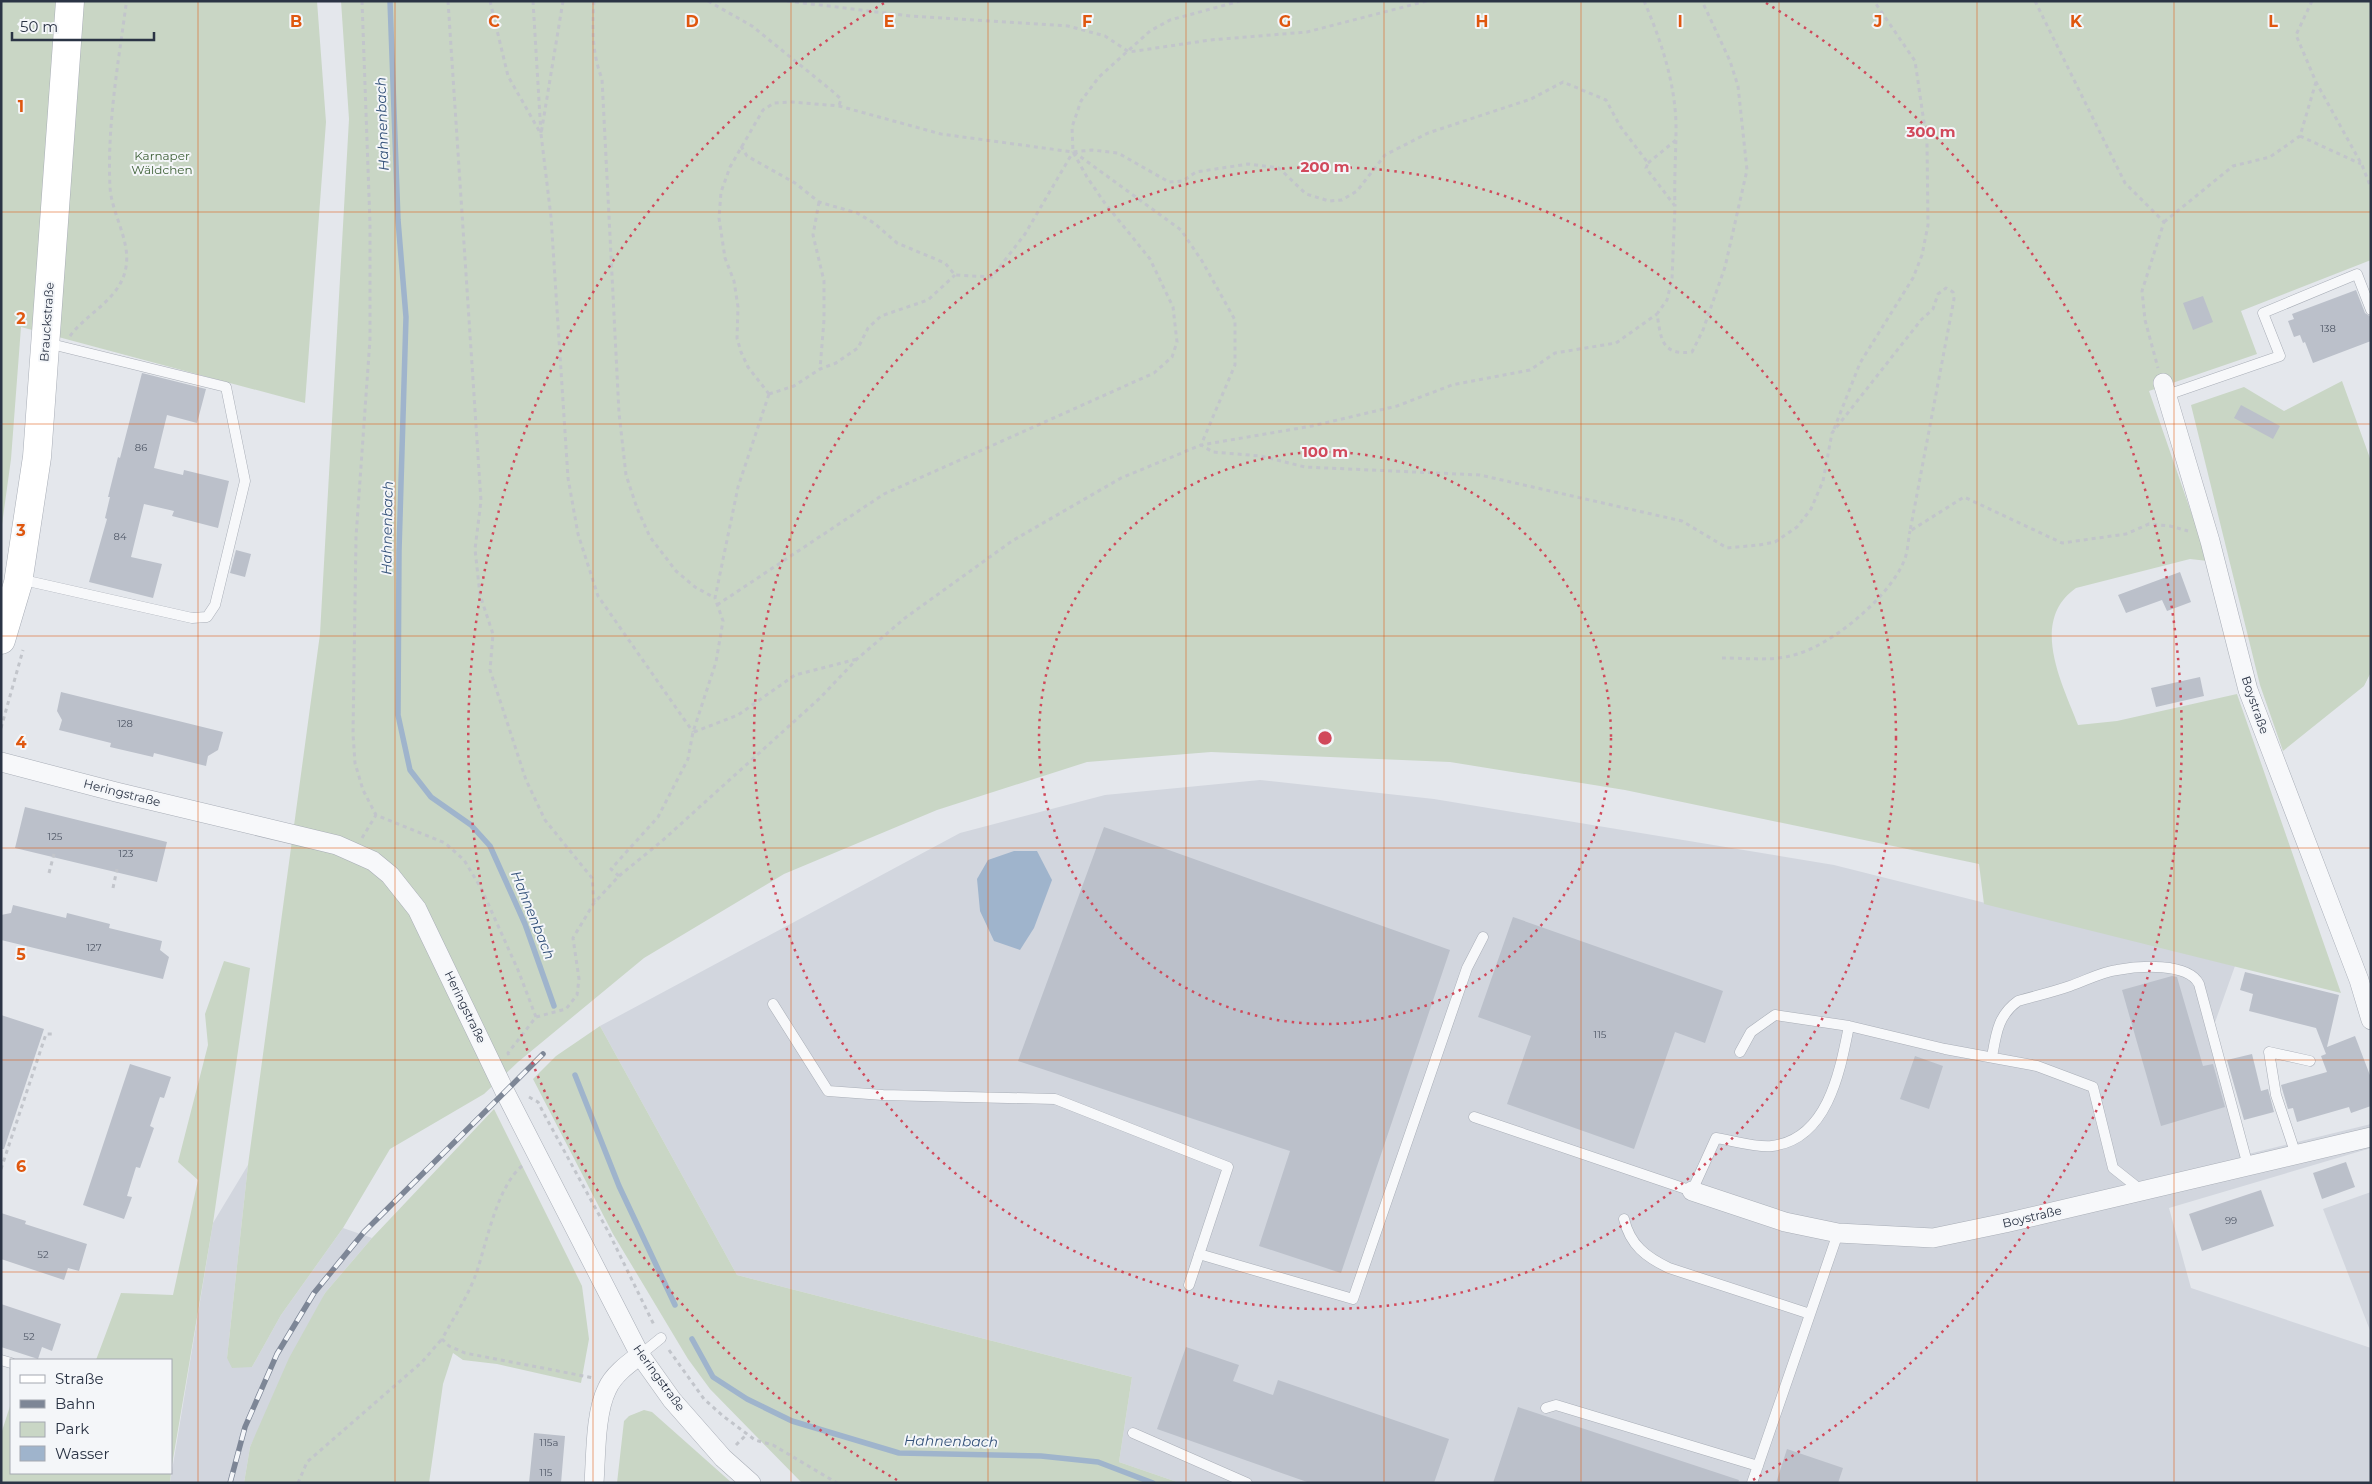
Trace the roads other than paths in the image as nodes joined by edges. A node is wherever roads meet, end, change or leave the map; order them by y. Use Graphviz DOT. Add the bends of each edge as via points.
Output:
graph roads {
  1 [pos="70,1"];
  2 [pos="2371,310"];
  3 [pos="57,346"];
  4 [pos="2165,389"];
  5 [pos="19,579"];
  6 [pos="1,640"];
  7 [pos="1,762"];
  8 [pos="1483,937"];
  9 [pos="2365,980"];
  10 [pos="773,1004"];
  11 [pos="2371,1020"];
  12 [pos="1849,1026"];
  13 [pos="1740,1052"];
  14 [pos="1992,1057"];
  15 [pos="2310,1061"];
  16 [pos="1474,1117"];
  17 [pos="2371,1137"];
  18 [pos="2296,1154"];
  19 [pos="2248,1166"];
  20 [pos="1692,1191"];
  21 [pos="2142,1191"];
  22 [pos="1624,1219"];
  23 [pos="1838,1233"];
  24 [pos="1199,1254"];
  25 [pos="1189,1284"];
  26 [pos="1810,1314"];
  27 [pos="661,1338"];
  28 [pos="640,1355"];
  29 [pos="1546,1408"];
  30 [pos="1134,1434"];
  31 [pos="1758,1466"];
  32 [pos="594,1483"];
  33 [pos="751,1483"];
  34 [pos="1247,1483"];
  35 [pos="1752,1483"];
  1 -- 3 [label="main road, Brauckstraße"];
  2 -- 4 [label="lane" via="2357,274 2262,313 2280,356"];
  3 -- 5 [label="main road, Brauckstraße"];
  3 -- 5 [label="lane" via="226,387 245,481 215,605 207,617 192,618"];
  4 -- 9 [label="street, Boystraße" via="2210,541 2248,690"];
  5 -- 6 [label="main road, Brauckstraße"];
  7 -- 28 [label="street, Heringstraße" via="337,845 373,861 404,890 417,909 537,1156"];
  8 -- 24 [label="lane" via="1466,968 1353,1299"];
  9 -- 11 [label="street, Boystraße"];
  10 -- 24 [label="lane" via="828,1091 1055,1098 1228,1167"];
  12 -- 13 [label="lane" via="1775,1015 1751,1032"];
  12 -- 14 [label="lane"];
  12 -- 20 [label="lane" via="1839,1076 1816,1121 1794,1140 1772,1146 1716,1138"];
  14 -- 19 [label="lane" via="1999,1021 2018,1001 2116,970 2155,967 2186,972 2195,976 2199,984"];
  14 -- 21 [label="lane" via="2037,1066 2093,1087 2113,1168"];
  15 -- 18 [label="lane" via="2269,1052 2276,1095"];
  16 -- 20 [label="lane"];
  17 -- 18 [label="street, Boystraße"];
  18 -- 19 [label="street, Boystraße"];
  19 -- 21 [label="street, Boystraße"];
  20 -- 23 [label="street, Boystraße" via="1785,1222"];
  21 -- 23 [label="street, Boystraße" via="1933,1238"];
  22 -- 26 [label="lane" via="1636,1246 1652,1260"];
  23 -- 26 [label="lane"];
  24 -- 25 [label="lane"];
  26 -- 31 [label="lane"];
  27 -- 28 [label="lane"];
  28 -- 32 [label="street" via="607,1389 600,1417"];
  28 -- 33 [label="street, Heringstraße" via="672,1400 723,1458"];
  29 -- 31 [label="lane" via="1556,1406"];
  30 -- 34 [label="lane"];
  31 -- 35 [label="lane"];
}
